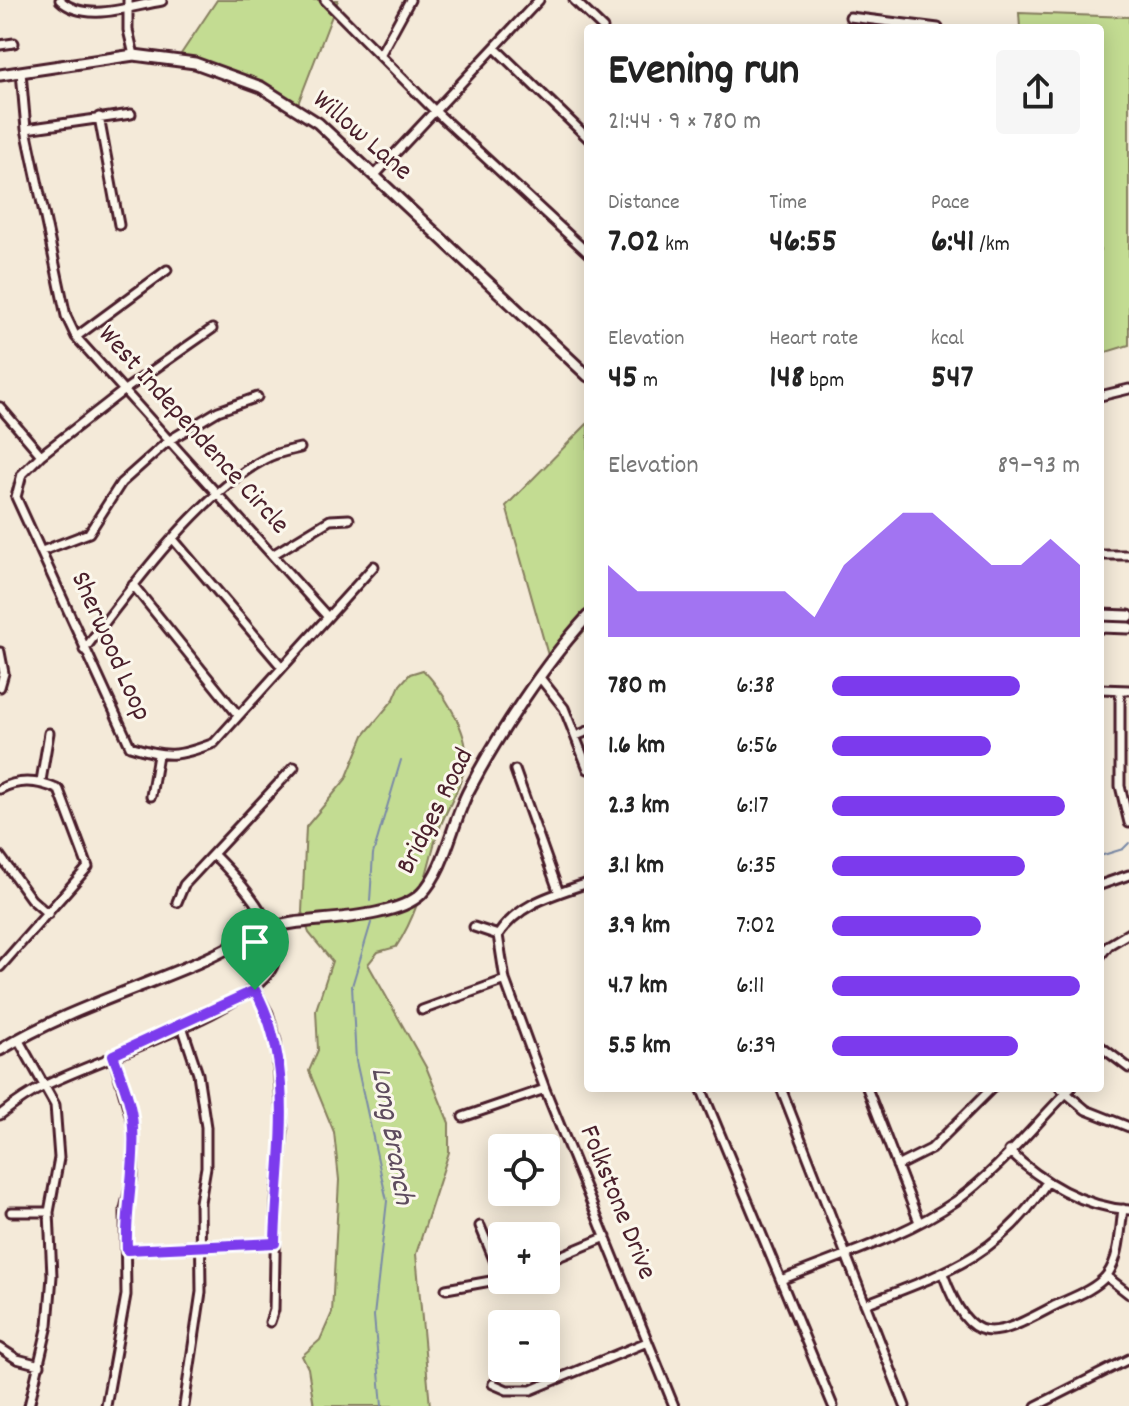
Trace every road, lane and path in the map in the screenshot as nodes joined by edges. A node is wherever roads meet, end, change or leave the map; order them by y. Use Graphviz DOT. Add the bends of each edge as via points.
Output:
graph roads {
  1 [pos="60,0"];
  2 [pos="325,0"];
  3 [pos="410,0"];
  4 [pos="539,0"];
  5 [pos="574,0"];
  6 [pos="162,1"];
  7 [pos="128,3"];
  8 [pos="850,17"];
  9 [pos="599,24"];
  10 [pos="892,24"];
  11 [pos="14,43"];
  12 [pos="0,45"];
  13 [pos="495,48"];
  14 [pos="134,55"];
  15 [pos="380,55"];
  16 [pos="21,72"];
  17 [pos="0,75"];
  18 [pos="435,111"];
  19 [pos="131,114"];
  20 [pos="99,117"];
  21 [pos="26,129"];
  22 [pos="584,134"];
  23 [pos="374,176"];
  24 [pos="119,225"];
  25 [pos="584,249"];
  26 [pos="167,270"];
  27 [pos="212,329"];
  28 [pos="76,337"];
  29 [pos="584,372"];
  30 [pos="1129,389"];
  31 [pos="123,391"];
  32 [pos="1104,395"];
  33 [pos="257,397"];
  34 [pos="0,407"];
  35 [pos="168,441"];
  36 [pos="300,448"];
  37 [pos="41,455"];
  38 [pos="219,494"];
  39 [pos="349,519"];
  40 [pos="173,539"];
  41 [pos="42,551"];
  42 [pos="274,554"];
  43 [pos="1104,555"];
  44 [pos="1129,555"];
  45 [pos="374,566"];
  46 [pos="133,585"];
  47 [pos="326,615"];
  48 [pos="1104,615"];
  49 [pos="1129,616"];
  50 [pos="584,621"];
  51 [pos="1104,627"];
  52 [pos="1129,628"];
  53 [pos="84,650"];
  54 [pos="0,652"];
  55 [pos="281,666"];
  56 [pos="541,679"];
  57 [pos="0,687"];
  58 [pos="1104,689"];
  59 [pos="1125,690"];
  60 [pos="238,715"];
  61 [pos="49,733"];
  62 [pos="584,733"];
  63 [pos="576,736"];
  64 [pos="158,755"];
  65 [pos="584,758"];
  66 [pos="294,767"];
  67 [pos="515,770"];
  68 [pos="41,781"];
  69 [pos="0,789"];
  70 [pos="151,796"];
  71 [pos="1129,823"];
  72 [pos="213,854"];
  73 [pos="0,856"];
  74 [pos="1129,875"];
  75 [pos="584,884"];
  76 [pos="1104,884"];
  77 [pos="559,893"];
  78 [pos="177,902"];
  79 [pos="48,914"];
  80 [pos="268,927"];
  81 [pos="474,927"];
  82 [pos="1129,933"];
  83 [pos="498,935"];
  84 [pos="1104,940"];
  85 [pos="1109,945"];
  86 [pos="1104,951"];
  87 [pos="0,967"];
  88 [pos="505,980"];
  89 [pos="255,990"];
  90 [pos="422,1010"];
  91 [pos="182,1026"];
  92 [pos="18,1039"];
  93 [pos="0,1050"];
  94 [pos="1104,1053"];
  95 [pos="113,1055"];
  96 [pos="1129,1068"];
  97 [pos="45,1085"];
  98 [pos="545,1089"];
  99 [pos="703,1092"];
  100 [pos="783,1092"];
  101 [pos="869,1092"];
  102 [pos="988,1092"];
  103 [pos="1063,1092"];
  104 [pos="1067,1092"];
  105 [pos="0,1115"];
  106 [pos="463,1117"];
  107 [pos="1129,1127"];
  108 [pos="1009,1151"];
  109 [pos="897,1166"];
  110 [pos="1047,1182"];
  111 [pos="1126,1210"];
  112 [pos="11,1212"];
  113 [pos="49,1212"];
  114 [pos="919,1222"];
  115 [pos="480,1226"];
  116 [pos="606,1237"];
  117 [pos="275,1243"];
  118 [pos="488,1245"];
  119 [pos="201,1248"];
  120 [pos="127,1250"];
  121 [pos="846,1254"];
  122 [pos="560,1256"];
  123 [pos="943,1274"];
  124 [pos="1106,1276"];
  125 [pos="781,1280"];
  126 [pos="488,1282"];
  127 [pos="446,1289"];
  128 [pos="1129,1294"];
  129 [pos="865,1304"];
  130 [pos="270,1322"];
  131 [pos="647,1342"];
  132 [pos="0,1348"];
  133 [pos="1129,1359"];
  134 [pos="40,1365"];
  135 [pos="493,1384"];
  136 [pos="29,1406"];
  137 [pos="106,1406"];
  138 [pos="184,1406"];
  139 [pos="674,1406"];
  140 [pos="833,1406"];
  141 [pos="905,1406"];
  142 [pos="1036,1406"];
  1 -- 7 [label="street" via="77,13"];
  2 -- 15 [label="street"];
  3 -- 15 [label="street"];
  4 -- 13 [label="street"];
  5 -- 9 [label="street"];
  6 -- 7 [label="street"];
  7 -- 14 [label="street"];
  8 -- 10 [label="street"];
  11 -- 12 [label="street"];
  13 -- 18 [label="street"];
  13 -- 22 [label="street"];
  14 -- 16 [label="street, Willow Lane"];
  14 -- 23 [label="street, Willow Lane" via="195,63 261,87 318,123"];
  15 -- 18 [label="street"];
  16 -- 17 [label="street, Willow Lane"];
  16 -- 21 [label="street, West Independence Circle"];
  18 -- 23 [label="street"];
  18 -- 25 [label="street"];
  19 -- 20 [label="street"];
  20 -- 21 [label="street"];
  20 -- 24 [label="street"];
  21 -- 28 [label="street, West Independence Circle" via="66,316"];
  23 -- 29 [label="street, Willow Lane"];
  26 -- 28 [label="street"];
  27 -- 31 [label="street, Sherwood Loop"];
  28 -- 31 [label="street, West Independence Circle"];
  30 -- 32 [label="street"];
  31 -- 35 [label="street, West Independence Circle"];
  31 -- 37 [label="street, Sherwood Loop"];
  33 -- 35 [label="street" via="218,411"];
  34 -- 37 [label="street"];
  35 -- 38 [label="street, West Independence Circle"];
  35 -- 41 [label="street" via="121,483 89,533"];
  36 -- 38 [label="street" via="267,457"];
  37 -- 41 [label="street, Sherwood Loop" via="22,474 16,497"];
  38 -- 40 [label="street"];
  38 -- 42 [label="street, West Independence Circle"];
  39 -- 42 [label="street" via="330,520"];
  40 -- 46 [label="street"];
  40 -- 55 [label="street"];
  41 -- 53 [label="street, Sherwood Loop"];
  42 -- 47 [label="street, West Independence Circle"];
  43 -- 44 [label="street"];
  45 -- 47 [label="street, Sherwood Loop"];
  46 -- 53 [label="street"];
  46 -- 60 [label="street"];
  47 -- 55 [label="street, Sherwood Loop"];
  48 -- 49 [label="street"];
  50 -- 56 [label="street, Bridges Road"];
  51 -- 52 [label="street"];
  53 -- 64 [label="street, Sherwood Loop" via="130,746"];
  54 -- 57 [label="street"];
  55 -- 60 [label="street, Sherwood Loop"];
  56 -- 63 [label="street" via="560,700"];
  56 -- 80 [label="street, Bridges Road" via="478,773 420,894 393,909"];
  58 -- 59 [label="street"];
  59 -- 71 [label="street" via="1120,786"];
  60 -- 64 [label="street, Sherwood Loop" via="214,743 180,757"];
  61 -- 68 [label="street"];
  62 -- 63 [label="street"];
  63 -- 65 [label="street"];
  64 -- 70 [label="street"];
  66 -- 72 [label="street"];
  67 -- 77 [label="street"];
  68 -- 69 [label="street"];
  68 -- 79 [label="street" via="59,790 88,867"];
  72 -- 78 [label="street" via="184,885"];
  72 -- 80 [label="street" via="243,886"];
  73 -- 79 [label="street"];
  74 -- 76 [label="street"];
  75 -- 77 [label="street"];
  77 -- 83 [label="street" via="510,916"];
  79 -- 87 [label="street"];
  80 -- 89 [label="street" via="275,959"];
  80 -- 92 [label="street, Bridges Road" via="200,962"];
  81 -- 83 [label="street"];
  82 -- 85 [label="street"];
  83 -- 88 [label="street, Folkstone Drive"];
  84 -- 85 [label="street"];
  85 -- 86 [label="street"];
  88 -- 90 [label="street"];
  88 -- 98 [label="street, Folkstone Drive"];
  89 -- 91 [label="street"];
  89 -- 117 [label="street" via="276,1041 280,1085 283,1158"];
  91 -- 95 [label="street"];
  91 -- 119 [label="street" via="198,1074 206,1127"];
  92 -- 93 [label="street, Bridges Road"];
  92 -- 97 [label="street"];
  94 -- 96 [label="street"];
  95 -- 97 [label="street"];
  95 -- 120 [label="street" via="133,1125"];
  97 -- 105 [label="street"];
  97 -- 113 [label="street" via="55,1105 59,1158"];
  98 -- 106 [label="street"];
  98 -- 116 [label="street, Folkstone Drive"];
  99 -- 125 [label="street"];
  100 -- 121 [label="street"];
  101 -- 109 [label="street"];
  102 -- 109 [label="street" via="931,1149"];
  103 -- 108 [label="street"];
  104 -- 107 [label="street" via="1099,1118"];
  108 -- 110 [label="street"];
  108 -- 114 [label="street" via="962,1196"];
  109 -- 114 [label="street"];
  110 -- 111 [label="street"];
  110 -- 123 [label="street" via="1000,1238"];
  111 -- 124 [label="street"];
  112 -- 113 [label="street"];
  113 -- 134 [label="street" via="52,1276"];
  114 -- 121 [label="street"];
  115 -- 118 [label="street"];
  116 -- 122 [label="street"];
  116 -- 131 [label="street, Folkstone Drive"];
  117 -- 119 [label="street"];
  117 -- 130 [label="street"];
  119 -- 120 [label="street"];
  119 -- 138 [label="street" via="198,1321"];
  120 -- 137 [label="street" via="126,1295"];
  121 -- 125 [label="street"];
  121 -- 129 [label="street"];
  123 -- 124 [label="street" via="964,1318 978,1329 996,1332 1017,1326"];
  123 -- 129 [label="street"];
  124 -- 128 [label="street"];
  125 -- 140 [label="street"];
  126 -- 127 [label="street"];
  129 -- 141 [label="street"];
  131 -- 135 [label="street" via="531,1390"];
  131 -- 139 [label="street, Folkstone Drive"];
  132 -- 134 [label="street"];
  133 -- 142 [label="street"];
  134 -- 136 [label="street"];
}
